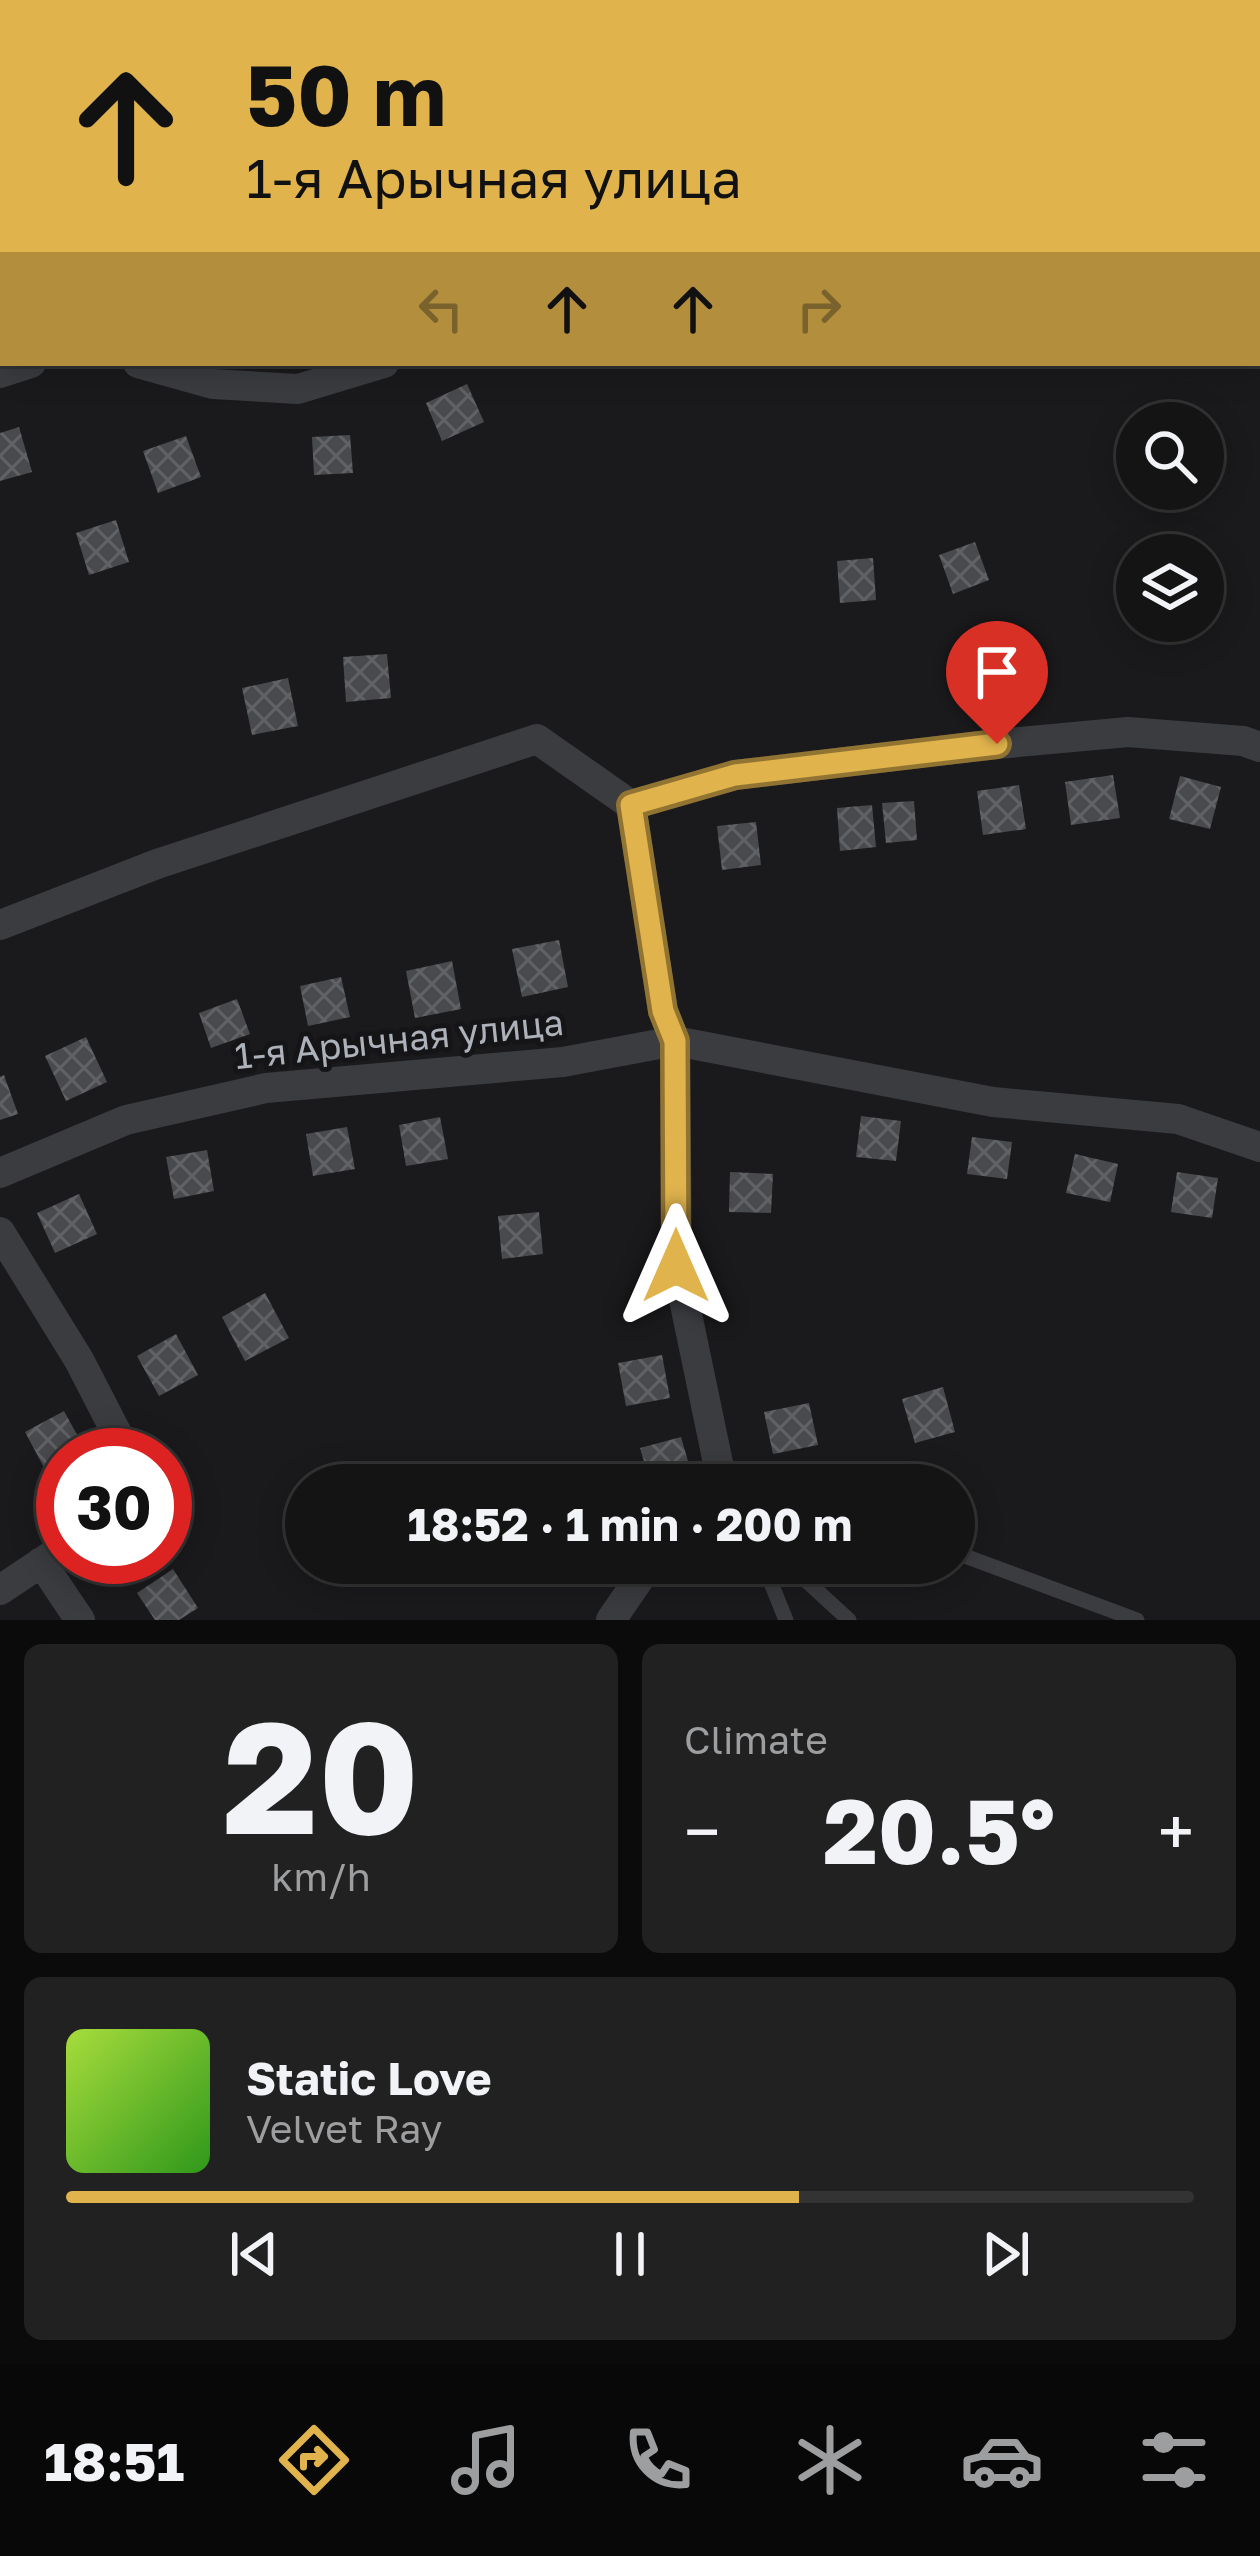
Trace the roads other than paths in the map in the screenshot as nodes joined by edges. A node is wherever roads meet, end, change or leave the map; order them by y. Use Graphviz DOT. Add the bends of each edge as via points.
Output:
graph roads {
  1 [pos="149,366"];
  2 [pos="374,366"];
  3 [pos="1260,747"];
  4 [pos="631,805"];
  5 [pos="0,925"];
  6 [pos="675,1041"];
  7 [pos="1260,1147"];
  8 [pos="0,1173"];
  9 [pos="0,1232"];
  10 [pos="114,1428"];
  11 [pos="718,1464"];
  12 [pos="975,1560"];
  13 [pos="36,1566"];
  14 [pos="64,1584"];
  15 [pos="636,1584"];
  16 [pos="771,1584"];
  17 [pos="810,1584"];
  18 [pos="0,1590"];
  19 [pos="80,1620"];
  20 [pos="611,1620"];
  21 [pos="786,1620"];
  22 [pos="849,1620"];
  23 [pos="1137,1620"];
  1 -- 2 [label="street" via="213,384 298,389"];
  3 -- 4 [label="street" via="1128,732 1084,736 735,775"];
  4 -- 5 [label="street" via="537,739 157,864"];
  4 -- 6 [label="street" via="663,1011"];
  6 -- 7 [label="street, 1-я Арычная улица" via="993,1102 1178,1119"];
  6 -- 8 [label="street, 1-я Арычная улица" via="563,1062 266,1088 126,1120"];
  6 -- 11 [label="street" via="676,1266"];
  9 -- 10 [label="street"];
  12 -- 23 [label="lane"];
  13 -- 18 [label="street"];
  14 -- 19 [label="street"];
  15 -- 20 [label="street"];
  16 -- 21 [label="lane"];
  17 -- 22 [label="lane"];
}
